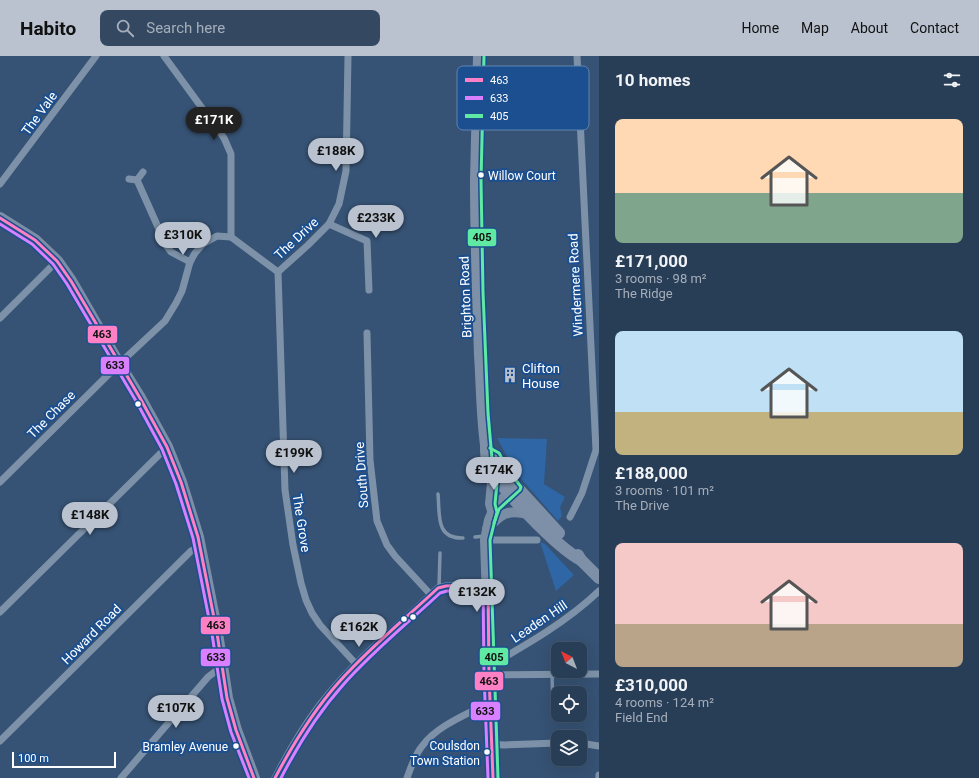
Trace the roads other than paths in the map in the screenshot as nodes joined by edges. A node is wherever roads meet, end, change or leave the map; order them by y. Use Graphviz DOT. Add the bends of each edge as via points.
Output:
graph roads {
  1 [pos="96,56"];
  2 [pos="164,56"];
  3 [pos="348,56"];
  4 [pos="479,56"];
  5 [pos="577,56"];
  6 [pos="479,66"];
  7 [pos="577,66"];
  8 [pos="477,130"];
  9 [pos="581,130"];
  10 [pos="143,172"];
  11 [pos="129,179"];
  12 [pos="137,180"];
  13 [pos="0,184"];
  14 [pos="0,218"];
  15 [pos="329,224"];
  16 [pos="231,237"];
  17 [pos="57,261"];
  18 [pos="190,262"];
  19 [pos="278,272"];
  20 [pos="369,290"];
  21 [pos="0,318"];
  22 [pos="367,333"];
  23 [pos="119,364"];
  24 [pos="167,447"];
  25 [pos="486,450"];
  26 [pos="493,472"];
  27 [pos="0,482"];
  28 [pos="512,490"];
  29 [pos="438,494"];
  30 [pos="492,511"];
  31 [pos="528,514"];
  32 [pos="570,517"];
  33 [pos="486,535"];
  34 [pos="475,537"];
  35 [pos="463,538"];
  36 [pos="537,540"];
  37 [pos="200,547"];
  38 [pos="440,553"];
  39 [pos="581,560"];
  40 [pos="599,578"];
  41 [pos="488,584"];
  42 [pos="439,587"];
  43 [pos="597,593"];
  44 [pos="431,595"];
  45 [pos="0,612"];
  46 [pos="356,664"];
  47 [pos="222,668"];
  48 [pos="489,670"];
  49 [pos="551,674"];
  50 [pos="587,674"];
  51 [pos="599,674"];
  52 [pos="490,702"];
  53 [pos="0,741"];
  54 [pos="551,743"];
  55 [pos="491,744"];
  56 [pos="587,744"];
  57 [pos="599,746"];
  58 [pos="121,778"];
  59 [pos="254,778"];
  60 [pos="275,778"];
  61 [pos="407,778"];
  62 [pos="493,778"];
  1 -- 13 [label="street, The Vale"];
  2 -- 16 [label="street" via="224,138 231,154"];
  3 -- 15 [label="street, The Drive" via="346,171 339,204"];
  4 -- 6 [label="highway, Brighton Road"];
  5 -- 7 [label="street, Windermere Road"];
  8 -- 25 [label="highway, Brighton Road" via="478,292 482,413"];
  9 -- 32 [label="street, Windermere Road" via="596,450 582,493 571,507"];
  10 -- 12 [label="street"];
  11 -- 12 [label="street"];
  12 -- 18 [label="street" via="170,252"];
  14 -- 17 [label="main road" via="35,240"];
  15 -- 19 [label="street, The Drive"];
  15 -- 20 [label="street" via="367,241"];
  16 -- 18 [label="street, The Chase" via="218,236 203,244"];
  16 -- 19 [label="street"];
  17 -- 21 [label="street"];
  17 -- 23 [label="main road"];
  18 -- 23 [label="street, The Chase" via="182,291 165,321"];
  19 -- 46 [label="street, The Grove" via="285,490 298,568 312,613"];
  22 -- 44 [label="street, South Drive" via="370,460 377,521 387,546"];
  23 -- 24 [label="main road"];
  23 -- 27 [label="street, The Chase"];
  24 -- 37 [label="main road" via="191,512"];
  24 -- 45 [label="street"];
  25 -- 26 [label="highway, Brighton Road" via="487,460"];
  25 -- 28 [label="highway" via="494,456"];
  26 -- 28 [label="highway"];
  26 -- 30 [label="main road, Brighton Road" via="490,504"];
  28 -- 30 [label="main road, Brighton Road"];
  28 -- 31 [label="highway"];
  28 -- 39 [label="highway" via="577,553"];
  29 -- 35 [label="lane" via="444,532 451,537"];
  30 -- 33 [label="main road, Brighton Road"];
  31 -- 33 [label="main road" via="505,513"];
  31 -- 39 [label="highway" via="574,557"];
  33 -- 34 [label="lane"];
  33 -- 36 [label="street"];
  33 -- 41 [label="main road, Brighton Road"];
  37 -- 47 [label="main road"];
  37 -- 53 [label="street, Howard Road" via="191,551"];
  38 -- 42 [label="lane"];
  39 -- 40 [label="highway"];
  41 -- 42 [label="street"];
  41 -- 48 [label="main road, Brighton Road"];
  42 -- 44 [label="street"];
  43 -- 48 [label="street, Leaden Hill"];
  44 -- 46 [label="street"];
  46 -- 60 [label="street" via="315,711 291,747"];
  47 -- 58 [label="street" via="208,677"];
  47 -- 59 [label="main road" via="236,730"];
  48 -- 49 [label="street"];
  48 -- 52 [label="main road, Brighton Road"];
  50 -- 51 [label="street"];
  52 -- 55 [label="main road, Brighton Road"];
  52 -- 61 [label="street" via="431,735 420,749"];
  54 -- 55 [label="street" via="504,746"];
  55 -- 62 [label="main road, Brighton Road"];
  56 -- 57 [label="street"];
}
